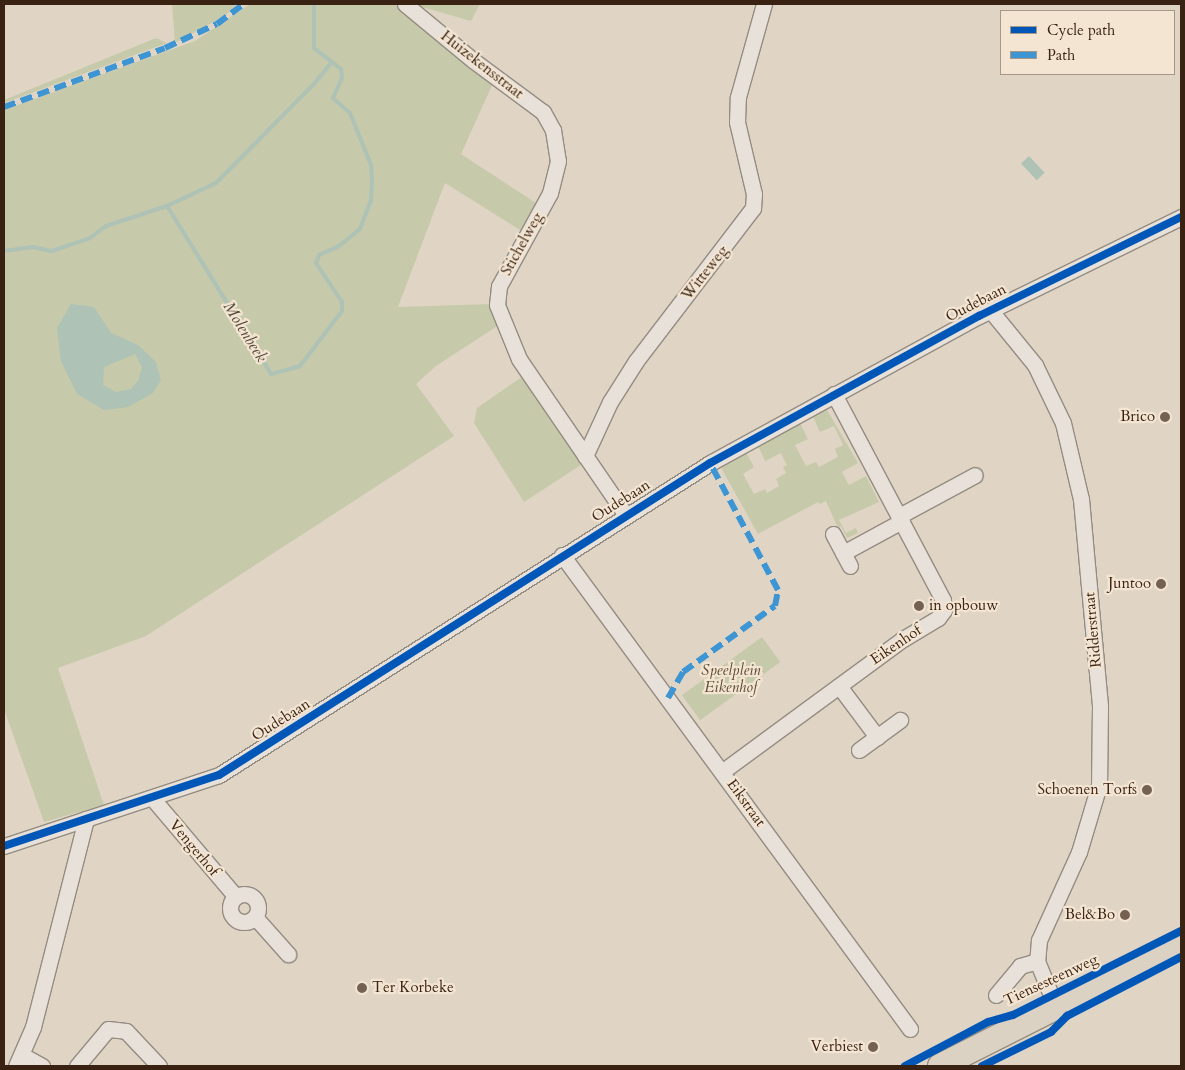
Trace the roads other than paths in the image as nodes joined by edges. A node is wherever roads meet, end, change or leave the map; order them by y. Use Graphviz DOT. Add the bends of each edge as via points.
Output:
graph roads {
  1 [pos="405,4"];
  2 [pos="764,4"];
  3 [pos="554,130"];
  4 [pos="1181,217"];
  5 [pos="991,311"];
  6 [pos="834,394"];
  7 [pos="585,456"];
  8 [pos="975,475"];
  9 [pos="625,514"];
  10 [pos="901,518"];
  11 [pos="833,534"];
  12 [pos="562,555"];
  13 [pos="839,686"];
  14 [pos="900,720"];
  15 [pos="877,737"];
  16 [pos="860,750"];
  17 [pos="723,771"];
  18 [pos="153,799"];
  19 [pos="86,819"];
  20 [pos="4,846"];
  21 [pos="1181,944"];
  22 [pos="288,954"];
  23 [pos="1038,961"];
  24 [pos="996,994"];
  25 [pos="1056,1007"];
  26 [pos="910,1029"];
  27 [pos="19,1060"];
  28 [pos="42,1066"];
  29 [pos="77,1066"];
  30 [pos="159,1066"];
  31 [pos="940,1066"];
  1 -- 3 [label="street, Huizekensstraat" via="543,112"];
  2 -- 7 [label="street, Witteweg" via="738,97 737,122 754,194 754,208 636,360 610,402"];
  3 -- 7 [label="street, Stichelweg" via="558,161 550,193 505,272 499,286 497,305 520,358"];
  4 -- 5 [label="street, Oudebaan"];
  5 -- 6 [label="street, Oudebaan"];
  5 -- 23 [label="street, Ridderstraat" via="1034,365 1063,423 1081,499 1100,706 1098,785 1079,852 1039,940"];
  6 -- 9 [label="street, Oudebaan" via="710,462"];
  6 -- 10 [label="street, Eikenhof"];
  7 -- 9 [label="street"];
  8 -- 10 [label="street"];
  9 -- 12 [label="street, Oudebaan"];
  10 -- 11 [label="street" via="847,560"];
  10 -- 13 [label="street, Eikenhof" via="943,600 944,610 938,618 903,639"];
  12 -- 17 [label="street, Eikstraat"];
  12 -- 18 [label="street, Oudebaan" via="236,766 204,782"];
  13 -- 15 [label="street"];
  13 -- 17 [label="street, Eikenhof"];
  14 -- 15 [label="street"];
  15 -- 16 [label="street"];
  17 -- 26 [label="street, Eikstraat"];
  18 -- 19 [label="street, Oudebaan"];
  18 -- 22 [label="street, Vengerhof" via="236,897 247,895 255,900 258,908 255,917"];
  19 -- 20 [label="street, Oudebaan"];
  19 -- 27 [label="street" via="33,1027"];
  21 -- 25 [label="main road, Tiensesteenweg"];
  23 -- 24 [label="street" via="1020,966"];
  23 -- 25 [label="street, Ridderstraat"];
  25 -- 31 [label="main road, Tiensesteenweg"];
  27 -- 28 [label="street"];
  29 -- 30 [label="street" via="108,1029 126,1030"];
}
